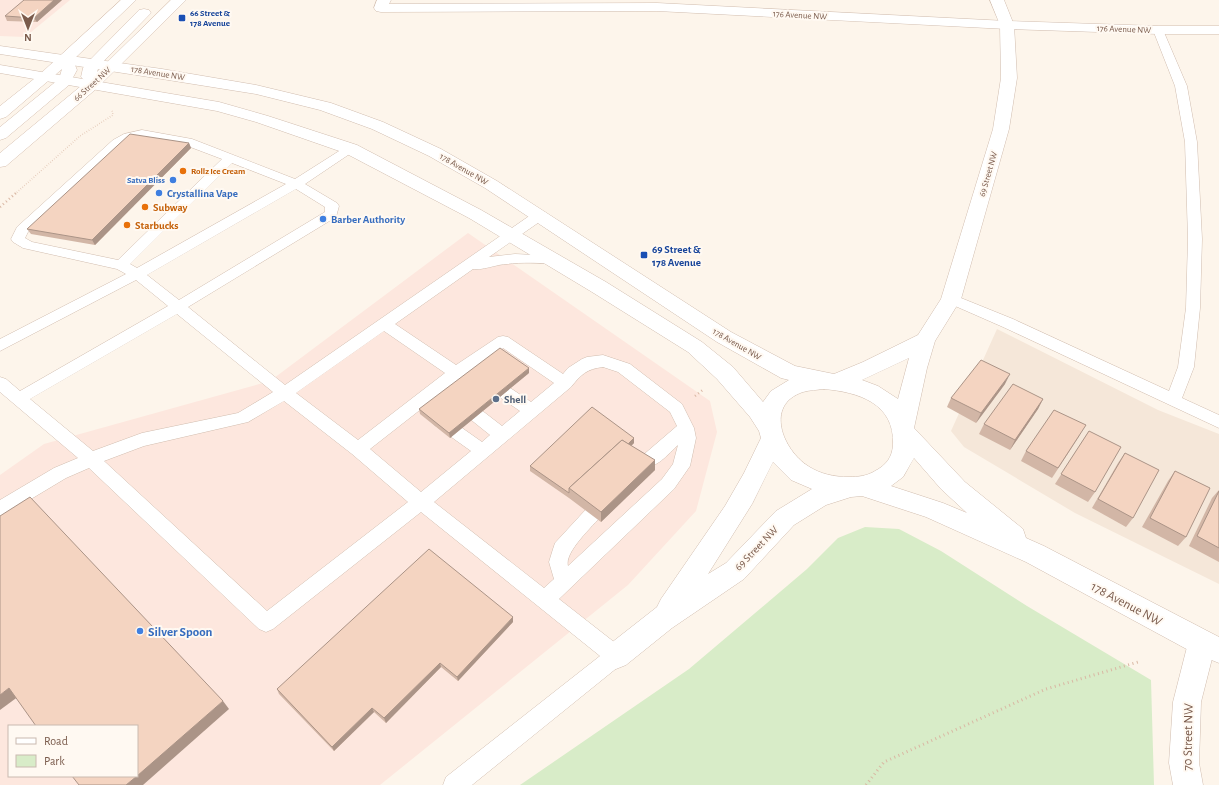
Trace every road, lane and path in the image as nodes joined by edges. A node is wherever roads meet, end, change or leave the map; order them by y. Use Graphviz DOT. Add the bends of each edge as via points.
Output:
graph roads {
  1 [pos="129,0"];
  2 [pos="179,0"];
  3 [pos="997,0"];
  4 [pos="383,4"];
  5 [pos="152,5"];
  6 [pos="1007,25"];
  7 [pos="1158,30"];
  8 [pos="1219,30"];
  9 [pos="0,50"];
  10 [pos="64,59"];
  11 [pos="94,64"];
  12 [pos="113,66"];
  13 [pos="0,69"];
  14 [pos="44,78"];
  15 [pos="64,82"];
  16 [pos="91,86"];
  17 [pos="110,105"];
  18 [pos="0,114"];
  19 [pos="0,135"];
  20 [pos="351,149"];
  21 [pos="230,159"];
  22 [pos="0,162"];
  23 [pos="296,184"];
  24 [pos="0,207"];
  25 [pos="540,215"];
  26 [pos="512,235"];
  27 [pos="554,260"];
  28 [pos="121,264"];
  29 [pos="463,269"];
  30 [pos="137,274"];
  31 [pos="951,299"];
  32 [pos="178,307"];
  33 [pos="385,324"];
  34 [pos="925,340"];
  35 [pos="0,346"];
  36 [pos="462,370"];
  37 [pos="830,382"];
  38 [pos="0,383"];
  39 [pos="565,383"];
  40 [pos="440,387"];
  41 [pos="285,393"];
  42 [pos="18,398"];
  43 [pos="1173,401"];
  44 [pos="416,405"];
  45 [pos="531,411"];
  46 [pos="1219,422"];
  47 [pos="686,428"];
  48 [pos="904,429"];
  49 [pos="770,433"];
  50 [pos="502,435"];
  51 [pos="358,449"];
  52 [pos="483,451"];
  53 [pos="91,459"];
  54 [pos="648,460"];
  55 [pos="858,487"];
  56 [pos="421,502"];
  57 [pos="0,509"];
  58 [pos="596,510"];
  59 [pos="1035,554"];
  60 [pos="564,582"];
  61 [pos="545,600"];
  62 [pos="662,619"];
  63 [pos="1210,646"];
  64 [pos="616,656"];
  65 [pos="1138,662"];
  66 [pos="454,785"];
  67 [pos="866,785"];
  68 [pos="1188,785"];
  1 -- 10 [label="street"];
  2 -- 12 [label="street, 66 Street NW"];
  3 -- 6 [label="street, 69 Street NW"];
  4 -- 6 [label="street, 176 Avenue NW" via="657,7"];
  5 -- 11 [label="street"];
  6 -- 7 [label="street, 176 Avenue NW"];
  6 -- 31 [label="street, 69 Street NW" via="1008,78 1001,129"];
  7 -- 8 [label="street, 176 Avenue NW"];
  7 -- 43 [label="lane" via="1181,86 1191,142 1195,239 1193,308 1186,367"];
  9 -- 10 [label="street, 178 Avenue NW"];
  10 -- 11 [label="street, 178 Avenue NW"];
  10 -- 14 [label="street"];
  10 -- 15 [label="street" via="70,70"];
  11 -- 12 [label="street, 178 Avenue NW"];
  11 -- 16 [label="street" via="89,74"];
  12 -- 16 [label="street, 66 Street NW"];
  12 -- 25 [label="street, 178 Avenue NW" via="249,88 348,114 396,133 437,154"];
  13 -- 14 [label="street"];
  14 -- 15 [label="street"];
  14 -- 18 [label="street"];
  15 -- 16 [label="street"];
  15 -- 19 [label="street"];
  16 -- 20 [label="street" via="218,107 270,121"];
  16 -- 22 [label="street, 66 Street NW"];
  17 -- 24 [label="path" via="113,115 80,136"];
  20 -- 23 [label="lane"];
  20 -- 26 [label="street"];
  21 -- 23 [label="lane"];
  21 -- 28 [label="lane"];
  21 -- 28 [label="lane" via="188,142 142,134 128,137 116,143 22,230 18,239 28,245"];
  23 -- 30 [label="lane"];
  23 -- 32 [label="lane" via="332,206 331,214"];
  25 -- 26 [label="lane"];
  25 -- 37 [label="street, 178 Avenue NW" via="724,337 789,372"];
  26 -- 27 [label="street"];
  26 -- 29 [label="lane"];
  27 -- 29 [label="lane" via="506,258"];
  27 -- 49 [label="street" via="695,347 725,373 758,411"];
  28 -- 30 [label="lane"];
  29 -- 33 [label="lane"];
  30 -- 32 [label="lane"];
  30 -- 35 [label="lane"];
  31 -- 34 [label="street, 69 Street NW"];
  31 -- 43 [label="lane"];
  32 -- 41 [label="lane"];
  32 -- 42 [label="lane"];
  33 -- 36 [label="lane"];
  33 -- 41 [label="lane"];
  34 -- 37 [label="street" via="871,368"];
  34 -- 48 [label="street, 69 Street NW" via="916,368"];
  36 -- 39 [label="lane" via="503,341"];
  36 -- 40 [label="lane"];
  36 -- 45 [label="lane"];
  37 -- 48 [label="street" via="854,385 885,400 896,412"];
  37 -- 49 [label="street" via="805,383 788,389 776,399 769,413"];
  38 -- 42 [label="lane"];
  39 -- 45 [label="lane"];
  39 -- 47 [label="lane" via="574,372 587,363 603,361 624,368 676,408"];
  40 -- 44 [label="lane"];
  40 -- 50 [label="lane"];
  41 -- 51 [label="lane"];
  41 -- 53 [label="lane" via="242,418 142,440"];
  42 -- 53 [label="lane"];
  43 -- 46 [label="lane"];
  44 -- 51 [label="lane"];
  44 -- 52 [label="lane"];
  45 -- 50 [label="lane"];
  47 -- 54 [label="lane"];
  47 -- 60 [label="lane" via="688,438 681,466 668,484"];
  48 -- 55 [label="street" via="906,447 902,460 893,472 879,481"];
  48 -- 59 [label="street, 178 Avenue NW" via="928,460 957,490"];
  49 -- 55 [label="street" via="779,454 793,468 811,479 833,486"];
  49 -- 62 [label="street, 69 Street NW" via="753,479 734,512"];
  50 -- 52 [label="lane"];
  51 -- 56 [label="lane"];
  52 -- 56 [label="lane"];
  53 -- 56 [label="lane" via="266,623"];
  53 -- 57 [label="lane" via="60,473"];
  55 -- 59 [label="street, 178 Avenue NW" via="934,510"];
  55 -- 62 [label="street, 69 Street NW" via="818,497 801,506 785,518 735,571"];
  56 -- 61 [label="lane"];
  58 -- 60 [label="lane" via="562,549 558,562"];
  59 -- 63 [label="street, 178 Avenue NW"];
  60 -- 61 [label="lane"];
  61 -- 64 [label="lane"];
  62 -- 64 [label="street, 69 Street NW"];
  63 -- 68 [label="street, 70 Street NW" via="1187,702 1184,763"];
  64 -- 66 [label="lane"];
  65 -- 67 [label="path" via="1032,695 884,762"];
}
